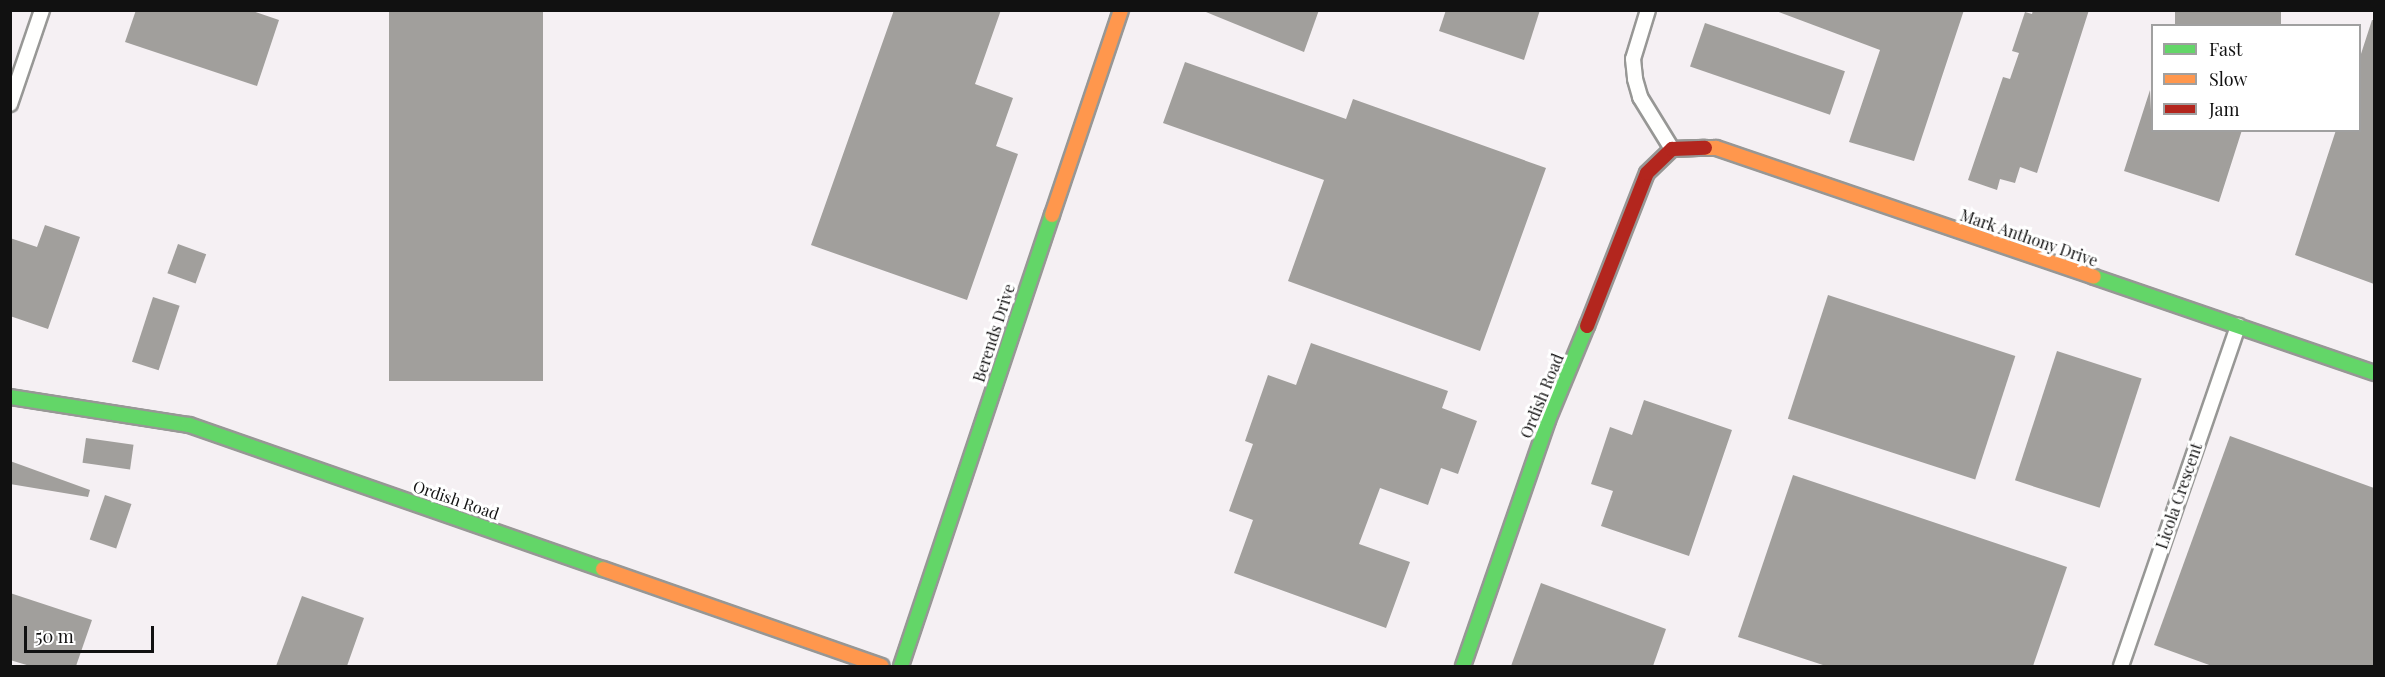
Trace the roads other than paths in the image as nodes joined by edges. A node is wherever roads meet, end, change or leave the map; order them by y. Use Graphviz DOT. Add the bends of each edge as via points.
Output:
graph roads {
  1 [pos="42,10"];
  2 [pos="1121,10"];
  3 [pos="1648,10"];
  4 [pos="10,104"];
  5 [pos="1672,149"];
  6 [pos="2238,326"];
  7 [pos="2374,373"];
  8 [pos="10,397"];
  9 [pos="882,666"];
  10 [pos="901,666"];
  11 [pos="1463,666"];
  12 [pos="2121,666"];
  1 -- 4 [label="street"];
  2 -- 10 [label="street, Berends Drive"];
  3 -- 5 [label="street" via="1634,59 1635,79 1640,97"];
  5 -- 6 [label="street, Mark Anthony Drive" via="1716,148"];
  5 -- 11 [label="street, Ordish Road" via="1647,173 1627,232 1548,420"];
  6 -- 7 [label="street, Mark Anthony Drive"];
  6 -- 12 [label="street, Licola Crescent"];
  8 -- 9 [label="street, Ordish Road" via="189,424"];
}
